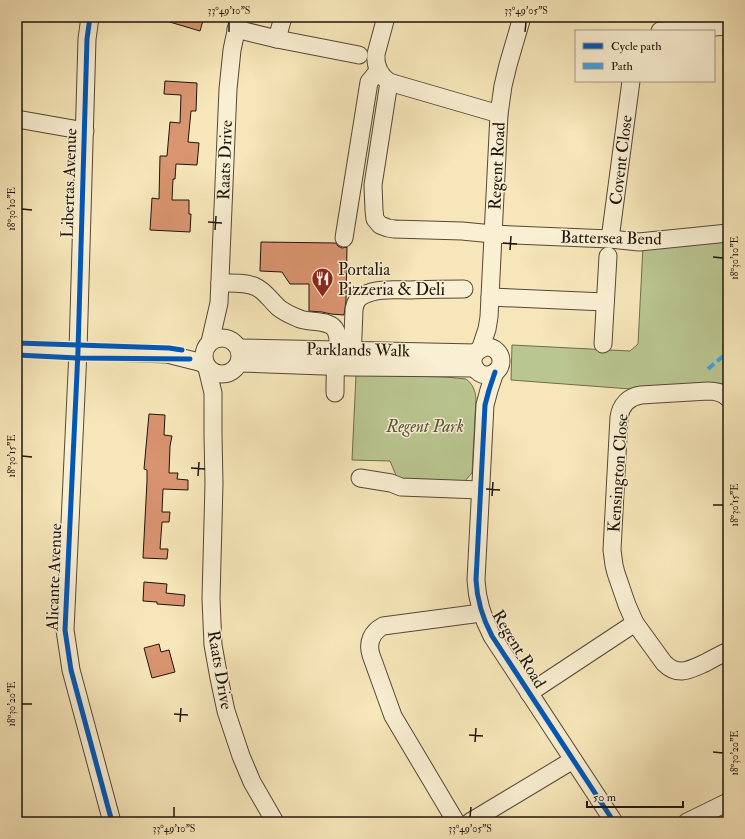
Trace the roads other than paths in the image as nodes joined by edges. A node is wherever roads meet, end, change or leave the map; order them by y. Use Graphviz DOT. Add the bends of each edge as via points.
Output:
graph roads {
  1 [pos="90,17"];
  2 [pos="283,17"];
  3 [pos="386,17"];
  4 [pos="522,17"];
  5 [pos="238,23"];
  6 [pos="728,26"];
  7 [pos="674,30"];
  8 [pos="277,40"];
  9 [pos="359,55"];
  10 [pos="384,76"];
  11 [pos="631,82"];
  12 [pos="500,114"];
  13 [pos="17,119"];
  14 [pos="85,131"];
  15 [pos="728,233"];
  16 [pos="493,234"];
  17 [pos="344,238"];
  18 [pos="610,239"];
  19 [pos="608,256"];
  20 [pos="220,283"];
  21 [pos="464,289"];
  22 [pos="490,297"];
  23 [pos="605,302"];
  24 [pos="219,303"];
  25 [pos="489,317"];
  26 [pos="209,343"];
  27 [pos="603,344"];
  28 [pos="17,349"];
  29 [pos="78,351"];
  30 [pos="497,352"];
  31 [pos="167,354"];
  32 [pos="236,356"];
  33 [pos="344,358"];
  34 [pos="481,363"];
  35 [pos="207,366"];
  36 [pos="335,392"];
  37 [pos="728,398"];
  38 [pos="360,478"];
  39 [pos="214,483"];
  40 [pos="480,490"];
  41 [pos="481,613"];
  42 [pos="635,623"];
  43 [pos="728,651"];
  44 [pos="529,693"];
  45 [pos="573,760"];
  46 [pos="728,802"];
  47 [pos="112,822"];
  48 [pos="275,822"];
  49 [pos="456,822"];
  50 [pos="470,822"];
  51 [pos="614,822"];
  52 [pos="687,822"];
  1 -- 14 [label="street, Libertas Avenue" via="87,39"];
  2 -- 8 [label="street"];
  3 -- 10 [label="street" via="376,54 376,66"];
  4 -- 12 [label="street, Regent Road" via="503,86"];
  5 -- 8 [label="street"];
  5 -- 20 [label="street, Raats Drive" via="228,89"];
  6 -- 7 [label="street"];
  8 -- 9 [label="street"];
  10 -- 12 [label="street"];
  10 -- 16 [label="street, Battersea Bend" via="373,185 374,210 378,223 388,228"];
  10 -- 17 [label="street" via="369,82"];
  11 -- 18 [label="street, Covent Close"];
  12 -- 16 [label="street, Regent Road"];
  13 -- 14 [label="street"];
  14 -- 29 [label="street, Libertas Avenue"];
  15 -- 18 [label="street, Battersea Bend" via="639,242"];
  16 -- 18 [label="street, Battersea Bend"];
  16 -- 22 [label="street, Regent Road"];
  19 -- 23 [label="street"];
  20 -- 24 [label="street, Raats Drive"];
  20 -- 33 [label="street" via="257,287 289,314 305,321 331,325 336,331"];
  21 -- 33 [label="street" via="387,290 364,294 355,304 353,327"];
  22 -- 23 [label="street"];
  22 -- 25 [label="street, Regent Road"];
  23 -- 27 [label="street"];
  24 -- 26 [label="street, Raats Drive"];
  24 -- 32 [label="street, Raats Drive"];
  25 -- 30 [label="street, Regent Road"];
  25 -- 34 [label="street, Regent Road"];
  26 -- 31 [label="street"];
  26 -- 32 [label="street" via="215,339 227,338"];
  26 -- 35 [label="street" via="204,355"];
  28 -- 29 [label="street"];
  29 -- 31 [label="street"];
  29 -- 47 [label="street, Alicante Avenue" via="65,630 71,670"];
  30 -- 34 [label="street, Parklands Walk" via="489,347 484,348"];
  31 -- 35 [label="street"];
  32 -- 33 [label="street, Parklands Walk"];
  32 -- 35 [label="street" via="224,375 215,373"];
  32 -- 39 [label="street, Raats Drive" via="222,391"];
  33 -- 34 [label="street, Parklands Walk"];
  33 -- 36 [label="street"];
  34 -- 40 [label="street, Regent Road" via="489,390 485,405"];
  35 -- 39 [label="street, Raats Drive" via="213,393"];
  37 -- 42 [label="street, Kensington Close" via="714,391 641,395 628,400 622,408 619,417 612,556"];
  38 -- 40 [label="street" via="402,487"];
  39 -- 48 [label="street, Raats Drive" via="212,600 213,645 217,672 226,711 241,756 252,782"];
  40 -- 41 [label="street, Regent Road" via="476,580"];
  41 -- 44 [label="street, Regent Road" via="492,636"];
  41 -- 49 [label="street" via="384,626 374,633 369,644 393,716"];
  42 -- 43 [label="street, Kensington Close" via="664,663 676,671 691,669"];
  42 -- 44 [label="street"];
  44 -- 45 [label="street, Regent Road"];
  45 -- 50 [label="street"];
  45 -- 51 [label="street, Regent Road"];
  46 -- 52 [label="street"];
}
